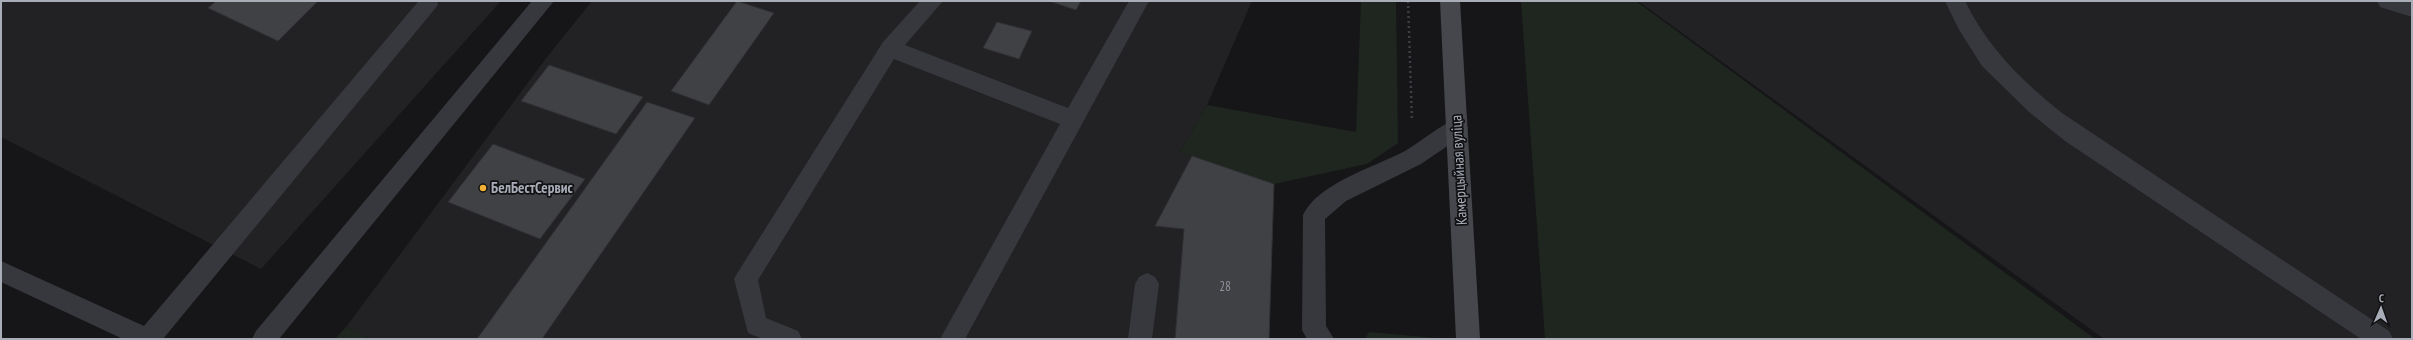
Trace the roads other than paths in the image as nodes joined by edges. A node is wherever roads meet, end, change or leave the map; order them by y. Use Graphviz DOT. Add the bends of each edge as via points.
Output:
graph roads {
  1 [pos="427,1"];
  2 [pos="544,1"];
  3 [pos="933,1"];
  4 [pos="1139,1"];
  5 [pos="1450,1"];
  6 [pos="1955,1"];
  7 [pos="2387,1"];
  8 [pos="2412,9"];
  9 [pos="890,48"];
  10 [pos="1074,120"];
  11 [pos="1457,128"];
  12 [pos="1,271"];
  13 [pos="1147,284"];
  14 [pos="148,339"];
  15 [pos="264,339"];
  16 [pos="790,339"];
  17 [pos="952,339"];
  18 [pos="1140,339"];
  19 [pos="1322,339"];
  20 [pos="1468,339"];
  21 [pos="2381,339"];
  1 -- 14 [label="lane" via="428,5"];
  2 -- 15 [label="lane"];
  3 -- 9 [label="lane"];
  4 -- 10 [label="lane"];
  5 -- 11 [label="main road, Камерцыйная вуліца"];
  6 -- 21 [label="lane" via="1979,47 2002,75 2033,105"];
  7 -- 8 [label="lane"];
  9 -- 10 [label="lane"];
  9 -- 16 [label="lane" via="746,279 756,325"];
  10 -- 17 [label="lane"];
  11 -- 19 [label="lane" via="1413,157 1338,194 1314,215 1314,330"];
  11 -- 20 [label="main road, Камерцыйная вуліца"];
  12 -- 14 [label="lane"];
  13 -- 18 [label="lane"];
}
